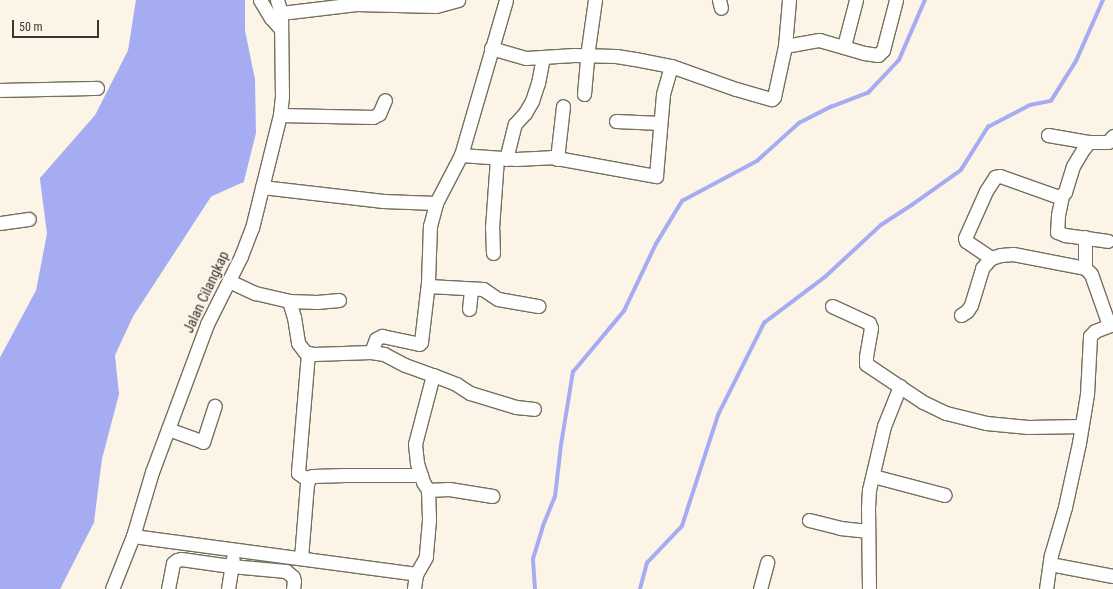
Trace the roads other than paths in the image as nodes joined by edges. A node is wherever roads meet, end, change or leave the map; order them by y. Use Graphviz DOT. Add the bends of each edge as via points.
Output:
graph roads {
  1 [pos="260,0"];
  2 [pos="277,0"];
  3 [pos="458,0"];
  4 [pos="506,0"];
  5 [pos="596,0"];
  6 [pos="790,0"];
  7 [pos="856,0"];
  8 [pos="896,0"];
  9 [pos="281,13"];
  10 [pos="281,29"];
  11 [pos="785,46"];
  12 [pos="844,46"];
  13 [pos="491,48"];
  14 [pos="587,56"];
  15 [pos="543,57"];
  16 [pos="671,66"];
  17 [pos="97,88"];
  18 [pos="0,90"];
  19 [pos="584,94"];
  20 [pos="386,100"];
  21 [pos="563,106"];
  22 [pos="280,115"];
  23 [pos="616,121"];
  24 [pos="660,123"];
  25 [pos="1048,135"];
  26 [pos="1113,136"];
  27 [pos="1089,142"];
  28 [pos="461,154"];
  29 [pos="502,158"];
  30 [pos="557,159"];
  31 [pos="262,188"];
  32 [pos="1062,196"];
  33 [pos="436,203"];
  34 [pos="28,219"];
  35 [pos="0,223"];
  36 [pos="1085,237"];
  37 [pos="1108,241"];
  38 [pos="493,253"];
  39 [pos="991,258"];
  40 [pos="1085,268"];
  41 [pos="229,281"];
  42 [pos="428,286"];
  43 [pos="471,288"];
  44 [pos="339,300"];
  45 [pos="289,301"];
  46 [pos="538,306"];
  47 [pos="832,306"];
  48 [pos="469,309"];
  49 [pos="961,315"];
  50 [pos="1111,325"];
  51 [pos="371,352"];
  52 [pos="308,353"];
  53 [pos="433,375"];
  54 [pos="900,386"];
  55 [pos="215,406"];
  56 [pos="534,409"];
  57 [pos="1080,426"];
  58 [pos="168,429"];
  59 [pos="421,475"];
  60 [pos="873,476"];
  61 [pos="308,480"];
  62 [pos="428,490"];
  63 [pos="945,495"];
  64 [pos="492,496"];
  65 [pos="809,520"];
  66 [pos="868,530"];
  67 [pos="133,536"];
  68 [pos="234,549"];
  69 [pos="301,558"];
  70 [pos="1050,560"];
  71 [pos="767,562"];
  72 [pos="231,566"];
  73 [pos="416,574"];
  74 [pos="1113,576"];
  75 [pos="112,589"];
  76 [pos="168,589"];
  77 [pos="228,589"];
  78 [pos="293,589"];
  79 [pos="414,589"];
  80 [pos="760,589"];
  81 [pos="869,589"];
  82 [pos="1046,589"];
  1 -- 10 [label="street"];
  2 -- 9 [label="street, Jalan Cilangkap"];
  3 -- 9 [label="street" via="436,6 356,4"];
  4 -- 13 [label="street"];
  5 -- 14 [label="street"];
  6 -- 11 [label="street"];
  7 -- 12 [label="street"];
  8 -- 12 [label="street" via="882,53 876,56"];
  9 -- 10 [label="street, Jalan Cilangkap"];
  10 -- 22 [label="street, Jalan Cilangkap"];
  11 -- 12 [label="street" via="819,40"];
  11 -- 16 [label="street" via="772,99"];
  13 -- 15 [label="street" via="526,58"];
  13 -- 28 [label="street"];
  14 -- 15 [label="street"];
  14 -- 16 [label="street" via="616,56"];
  14 -- 19 [label="street"];
  15 -- 29 [label="street" via="532,101 525,114 515,124"];
  16 -- 24 [label="street" via="662,94"];
  17 -- 18 [label="street"];
  20 -- 22 [label="street" via="379,114 373,117"];
  21 -- 30 [label="street"];
  22 -- 31 [label="street, Jalan Cilangkap"];
  23 -- 24 [label="street"];
  24 -- 30 [label="street" via="656,176"];
  25 -- 27 [label="street"];
  26 -- 27 [label="street" via="1108,142"];
  27 -- 32 [label="street" via="1073,166"];
  28 -- 29 [label="street"];
  28 -- 33 [label="street"];
  29 -- 30 [label="street"];
  29 -- 38 [label="street"];
  31 -- 33 [label="street" via="383,201"];
  31 -- 41 [label="street, Jalan Cilangkap" via="252,228"];
  32 -- 36 [label="street" via="1057,232"];
  32 -- 39 [label="street" via="1050,195 1000,176 995,177 965,238"];
  33 -- 42 [label="street" via="430,226"];
  34 -- 35 [label="street"];
  36 -- 37 [label="street"];
  36 -- 40 [label="street"];
  39 -- 40 [label="street" via="1013,254"];
  39 -- 49 [label="street" via="982,268 971,305"];
  40 -- 50 [label="street" via="1093,279"];
  41 -- 45 [label="street" via="255,293"];
  41 -- 58 [label="street, Jalan Cilangkap" via="207,324"];
  42 -- 43 [label="street"];
  42 -- 51 [label="street" via="421,342 419,344 382,336 376,339"];
  43 -- 46 [label="street" via="484,289 498,299"];
  43 -- 48 [label="street"];
  44 -- 45 [label="street"];
  45 -- 52 [label="street" via="298,343"];
  47 -- 54 [label="street" via="869,323 871,328 866,364"];
  50 -- 57 [label="street" via="1095,331 1090,336 1087,394"];
  51 -- 52 [label="street"];
  51 -- 53 [label="street" via="384,354"];
  52 -- 61 [label="street" via="298,473"];
  53 -- 56 [label="street" via="470,393 516,407"];
  53 -- 59 [label="street" via="415,444"];
  54 -- 57 [label="street" via="922,402 946,413 986,423 1028,428"];
  54 -- 60 [label="street" via="884,426"];
  55 -- 58 [label="street" via="203,442"];
  57 -- 70 [label="street" via="1079,443 1065,507"];
  58 -- 67 [label="street, Jalan Cilangkap"];
  59 -- 61 [label="street" via="313,476"];
  59 -- 62 [label="street"];
  60 -- 63 [label="street"];
  60 -- 66 [label="street" via="868,508"];
  61 -- 69 [label="street"];
  62 -- 64 [label="street" via="449,489"];
  62 -- 73 [label="street" via="427,551"];
  65 -- 66 [label="street" via="840,528"];
  66 -- 81 [label="street"];
  67 -- 68 [label="street"];
  67 -- 75 [label="street, Jalan Cilangkap"];
  68 -- 69 [label="street"];
  68 -- 72 [label="street"];
  69 -- 73 [label="street"];
  70 -- 74 [label="street"];
  70 -- 82 [label="street"];
  71 -- 80 [label="street"];
  72 -- 76 [label="street" via="177,560 173,563"];
  72 -- 77 [label="street"];
  72 -- 78 [label="street" via="288,572 294,581"];
  73 -- 79 [label="street"];
}
